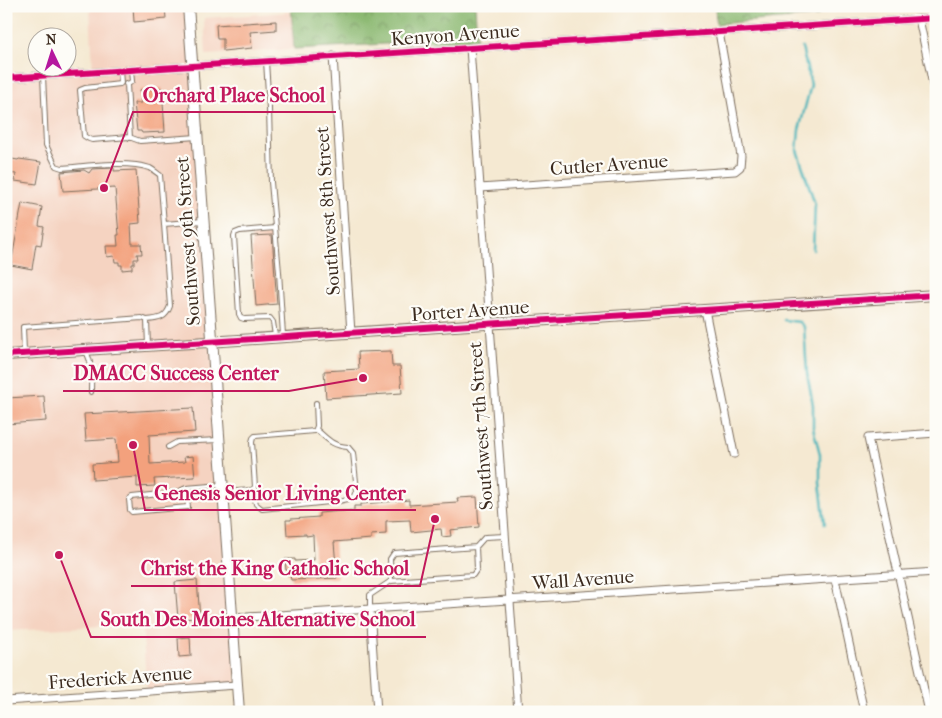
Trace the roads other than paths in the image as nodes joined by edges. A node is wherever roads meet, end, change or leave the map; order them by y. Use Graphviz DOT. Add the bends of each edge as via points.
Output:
graph roads {
  1 [pos="188,6"];
  2 [pos="936,18"];
  3 [pos="919,19"];
  4 [pos="719,32"];
  5 [pos="470,48"];
  6 [pos="333,56"];
  7 [pos="266,60"];
  8 [pos="192,65"];
  9 [pos="131,69"];
  10 [pos="120,70"];
  11 [pos="78,73"];
  12 [pos="28,76"];
  13 [pos="6,78"];
  14 [pos="43,78"];
  15 [pos="121,83"];
  16 [pos="127,84"];
  17 [pos="936,99"];
  18 [pos="197,137"];
  19 [pos="130,138"];
  20 [pos="480,188"];
  21 [pos="203,221"];
  22 [pos="164,224"];
  23 [pos="275,228"];
  24 [pos="936,295"];
  25 [pos="705,310"];
  26 [pos="147,320"];
  27 [pos="489,324"];
  28 [pos="351,333"];
  29 [pos="279,338"];
  30 [pos="212,342"];
  31 [pos="148,346"];
  32 [pos="85,350"];
  33 [pos="24,354"];
  34 [pos="6,355"];
  35 [pos="91,392"];
  36 [pos="316,402"];
  37 [pos="317,430"];
  38 [pos="936,433"];
  39 [pos="219,440"];
  40 [pos="168,447"];
  41 [pos="734,454"];
  42 [pos="186,488"];
  43 [pos="222,488"];
  44 [pos="254,489"];
  45 [pos="505,536"];
  46 [pos="476,547"];
  47 [pos="936,572"];
  48 [pos="898,574"];
  49 [pos="835,579"];
  50 [pos="391,581"];
  51 [pos="510,600"];
  52 [pos="370,609"];
  53 [pos="232,618"];
  54 [pos="236,685"];
  55 [pos="6,701"];
  56 [pos="238,712"];
  57 [pos="377,712"];
  58 [pos="518,712"];
  59 [pos="864,712"];
  60 [pos="929,712"];
  1 -- 8 [label="street, Southwest 9th Street"];
  2 -- 3 [label="street, Kenyon Avenue"];
  3 -- 4 [label="street, Kenyon Avenue"];
  3 -- 17 [label="street"];
  4 -- 5 [label="street, Kenyon Avenue"];
  4 -- 20 [label="street, Cutler Avenue" via="742,156 740,167 735,171"];
  5 -- 6 [label="street, Kenyon Avenue"];
  5 -- 20 [label="street, Southwest 7th Street"];
  6 -- 7 [label="street, Kenyon Avenue"];
  6 -- 28 [label="street, Southwest 8th Street"];
  7 -- 8 [label="street, Kenyon Avenue"];
  7 -- 23 [label="lane"];
  8 -- 9 [label="street, Kenyon Avenue"];
  8 -- 18 [label="street, Southwest 9th Street"];
  9 -- 10 [label="street, Kenyon Avenue"];
  9 -- 16 [label="lane" via="132,81"];
  10 -- 11 [label="street, Kenyon Avenue"];
  10 -- 15 [label="lane"];
  12 -- 13 [label="street, Kenyon Avenue"];
  14 -- 22 [label="lane" via="46,145 56,166 122,164 152,169 160,175"];
  15 -- 16 [label="lane"];
  15 -- 19 [label="lane" via="80,90 84,136 92,140"];
  16 -- 19 [label="lane"];
  18 -- 19 [label="lane" via="140,141"];
  18 -- 21 [label="street, Southwest 9th Street"];
  20 -- 27 [label="street, Southwest 7th Street"];
  21 -- 22 [label="lane"];
  21 -- 30 [label="street, Southwest 9th Street"];
  22 -- 26 [label="lane" via="170,306 165,316"];
  23 -- 29 [label="lane"];
  23 -- 29 [label="lane" via="240,231 234,236 239,314 244,319 270,318"];
  24 -- 25 [label="street, Porter Avenue"];
  25 -- 27 [label="street, Porter Avenue"];
  25 -- 41 [label="street"];
  26 -- 31 [label="lane"];
  26 -- 33 [label="lane" via="23,327"];
  27 -- 28 [label="street, Porter Avenue"];
  27 -- 45 [label="street, Southwest 7th Street"];
  28 -- 29 [label="street, Porter Avenue"];
  29 -- 30 [label="street, Porter Avenue"];
  30 -- 31 [label="street, Porter Avenue"];
  30 -- 39 [label="street, Southwest 9th Street"];
  31 -- 32 [label="street, Porter Avenue"];
  32 -- 33 [label="street, Porter Avenue"];
  32 -- 35 [label="lane" via="90,365"];
  33 -- 34 [label="street, Porter Avenue"];
  36 -- 37 [label="lane"];
  37 -- 44 [label="lane" via="255,436"];
  37 -- 44 [label="lane" via="332,443 353,453 355,496 339,501 262,509 256,504"];
  38 -- 48 [label="street" via="868,438"];
  39 -- 40 [label="lane" via="177,442"];
  39 -- 43 [label="street, Southwest 9th Street"];
  42 -- 42 [label="lane" via="178,492 132,497 129,499 130,510 188,507"];
  42 -- 43 [label="lane"];
  43 -- 44 [label="lane"];
  43 -- 53 [label="street, Southwest 9th Street"];
  45 -- 46 [label="lane" via="485,538"];
  45 -- 51 [label="street, Southwest 7th Street"];
  46 -- 50 [label="lane" via="394,553 390,559"];
  46 -- 50 [label="lane" via="477,569 473,575"];
  47 -- 48 [label="street, Wall Avenue"];
  48 -- 49 [label="street, Wall Avenue"];
  48 -- 60 [label="street"];
  49 -- 51 [label="street, Wall Avenue"];
  49 -- 59 [label="street"];
  50 -- 52 [label="lane" via="370,595"];
  51 -- 52 [label="street, Wall Avenue"];
  51 -- 58 [label="street, Southwest 7th Street"];
  52 -- 53 [label="street, Wall Avenue"];
  52 -- 57 [label="street"];
  53 -- 54 [label="street, Southwest 9th Street"];
  54 -- 55 [label="street, Frederick Avenue"];
  54 -- 56 [label="street, Southwest 9th Street"];
}
